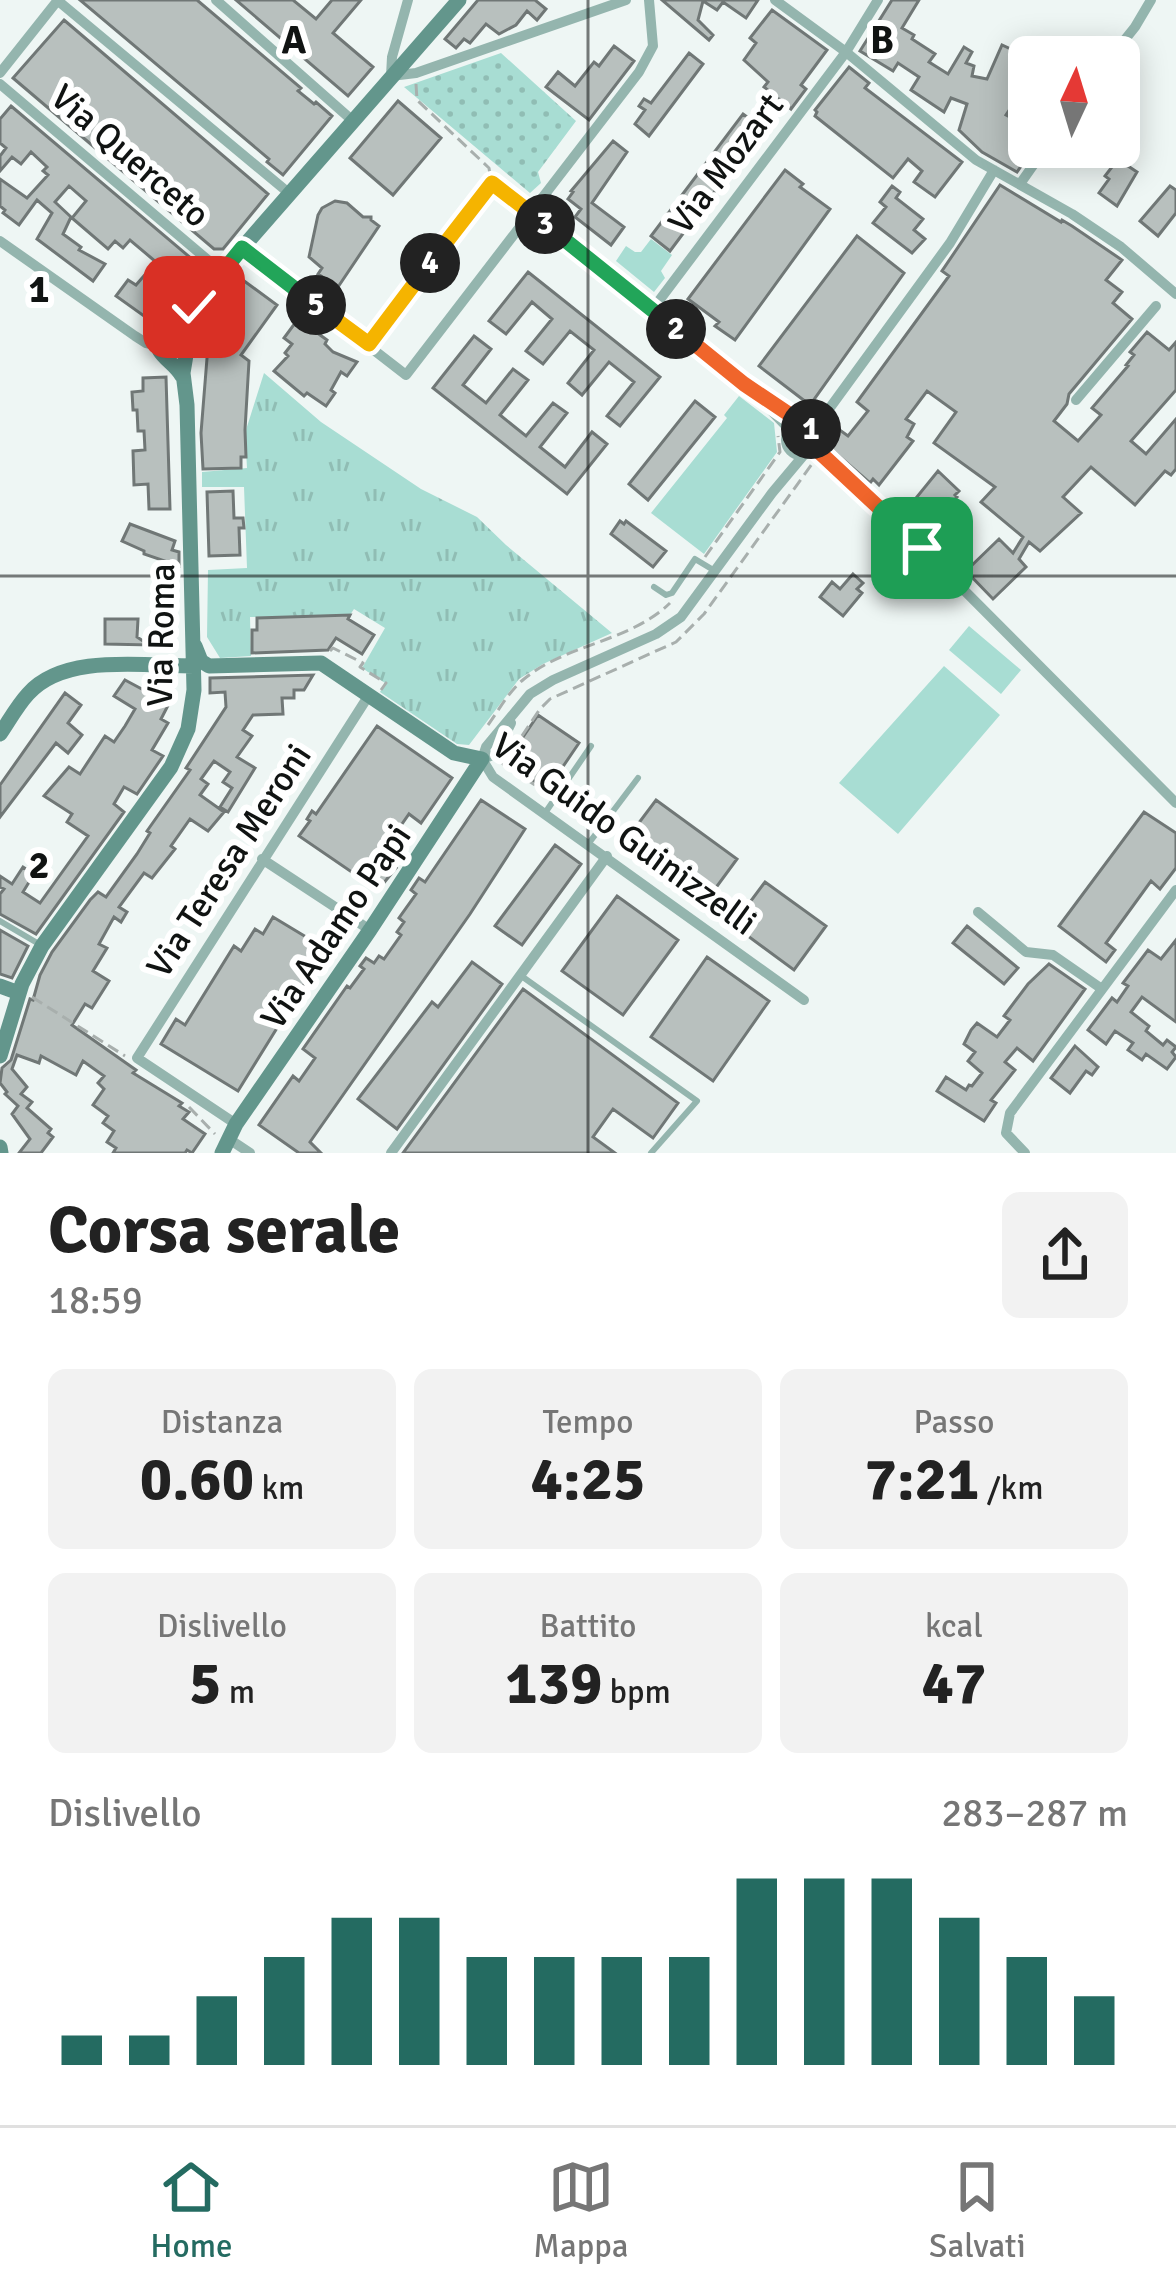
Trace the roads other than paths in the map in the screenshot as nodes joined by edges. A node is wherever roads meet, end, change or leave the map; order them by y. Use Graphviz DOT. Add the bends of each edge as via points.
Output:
graph roads {
  1 [pos="57,0"];
  2 [pos="216,0"];
  3 [pos="407,0"];
  4 [pos="459,0"];
  5 [pos="626,0"];
  6 [pos="649,0"];
  7 [pos="775,0"];
  8 [pos="878,0"];
  9 [pos="1150,0"];
  10 [pos="1128,36"];
  11 [pos="846,52"];
  12 [pos="0,73"];
  13 [pos="392,76"];
  14 [pos="0,84"];
  15 [pos="353,121"];
  16 [pos="1031,168"];
  17 [pos="994,170"];
  18 [pos="1020,184"];
  19 [pos="290,194"];
  20 [pos="531,213"];
  21 [pos="0,241"];
  22 [pos="242,248"];
  23 [pos="222,272"];
  24 [pos="1170,293"];
  25 [pos="1156,306"];
  26 [pos="652,310"];
  27 [pos="180,338"];
  28 [pos="369,344"];
  29 [pos="156,345"];
  30 [pos="169,359"];
  31 [pos="183,379"];
  32 [pos="1076,400"];
  33 [pos="796,428"];
  34 [pos="815,448"];
  35 [pos="797,454"];
  36 [pos="715,571"];
  37 [pos="654,587"];
  38 [pos="201,666"];
  39 [pos="374,694"];
  40 [pos="0,734"];
  41 [pos="591,746"];
  42 [pos="482,759"];
  43 [pos="638,778"];
  44 [pos="1176,803"];
  45 [pos="545,813"];
  46 [pos="589,843"];
  47 [pos="607,856"];
  48 [pos="262,860"];
  49 [pos="1176,890"];
  50 [pos="978,911"];
  51 [pos="0,921"];
  52 [pos="370,930"];
  53 [pos="42,946"];
  54 [pos="520,975"];
  55 [pos="0,986"];
  56 [pos="1102,989"];
  57 [pos="19,993"];
  58 [pos="804,1000"];
  59 [pos="0,1056"];
  60 [pos="225,1140"];
  61 [pos="250,1153"];
  62 [pos="391,1153"];
  63 [pos="651,1153"];
  64 [pos="1025,1153"];
  1 -- 12 [label="street"];
  1 -- 19 [label="street"];
  2 -- 15 [label="street"];
  3 -- 13 [label="street"];
  4 -- 13 [label="street"];
  5 -- 13 [label="street"];
  6 -- 20 [label="street" via="646,59"];
  7 -- 11 [label="street"];
  8 -- 11 [label="street, Via Mozart"];
  9 -- 10 [label="street"];
  11 -- 17 [label="street"];
  11 -- 26 [label="street, Via Mozart"];
  13 -- 15 [label="street"];
  14 -- 23 [label="street, Via Querceto"];
  15 -- 19 [label="street"];
  16 -- 18 [label="street"];
  17 -- 18 [label="street"];
  17 -- 33 [label="street" via="950,243"];
  18 -- 24 [label="street" via="1121,247"];
  19 -- 22 [label="street"];
  20 -- 26 [label="street"];
  20 -- 28 [label="street" via="492,183"];
  20 -- 28 [label="street" via="406,375"];
  21 -- 29 [label="street"];
  22 -- 23 [label="street"];
  22 -- 28 [label="street"];
  23 -- 27 [label="street"];
  25 -- 32 [label="street"];
  26 -- 33 [label="street"];
  27 -- 29 [label="street" via="161,332"];
  27 -- 30 [label="street" via="180,357"];
  27 -- 31 [label="street, Via Roma"];
  29 -- 30 [label="street"];
  30 -- 31 [label="street"];
  31 -- 38 [label="street, Via Roma" via="193,637"];
  33 -- 34 [label="street" via="816,437"];
  33 -- 35 [label="street" via="786,439"];
  34 -- 35 [label="street"];
  34 -- 44 [label="street"];
  35 -- 36 [label="street"];
  36 -- 37 [label="lane" via="695,559 672,592"];
  36 -- 42 [label="street" via="681,617 656,634 530,694 496,754"];
  38 -- 39 [label="street, Via Guido Guinizzelli" via="321,663"];
  38 -- 40 [label="street, Via Guido Guinizzelli" via="88,666 54,674 29,692"];
  38 -- 53 [label="street, Via Roma" via="171,767"];
  39 -- 42 [label="street, Via Guido Guinizzelli" via="454,753"];
  39 -- 48 [label="street, Via Teresa Meroni"];
  41 -- 45 [label="lane"];
  42 -- 45 [label="street, Via Guido Guinizzelli"];
  42 -- 52 [label="street, Via Adamo Papi"];
  43 -- 46 [label="lane"];
  45 -- 46 [label="street, Via Guido Guinizzelli"];
  46 -- 47 [label="street, Via Guido Guinizzelli"];
  47 -- 54 [label="street"];
  47 -- 58 [label="street, Via Guido Guinizzelli"];
  48 -- 52 [label="street"];
  48 -- 60 [label="street, Via Teresa Meroni" via="136,1060"];
  49 -- 56 [label="street"];
  50 -- 56 [label="street" via="1026,952 1053,955"];
  51 -- 53 [label="lane"];
  52 -- 60 [label="street, Via Adamo Papi"];
  53 -- 57 [label="street, Via Roma"];
  54 -- 62 [label="street"];
  54 -- 63 [label="lane" via="697,1101"];
  55 -- 57 [label="street"];
  56 -- 64 [label="street" via="1007,1120 1006,1133"];
  57 -- 59 [label="street, Via Roma"];
  60 -- 61 [label="street"];
}
